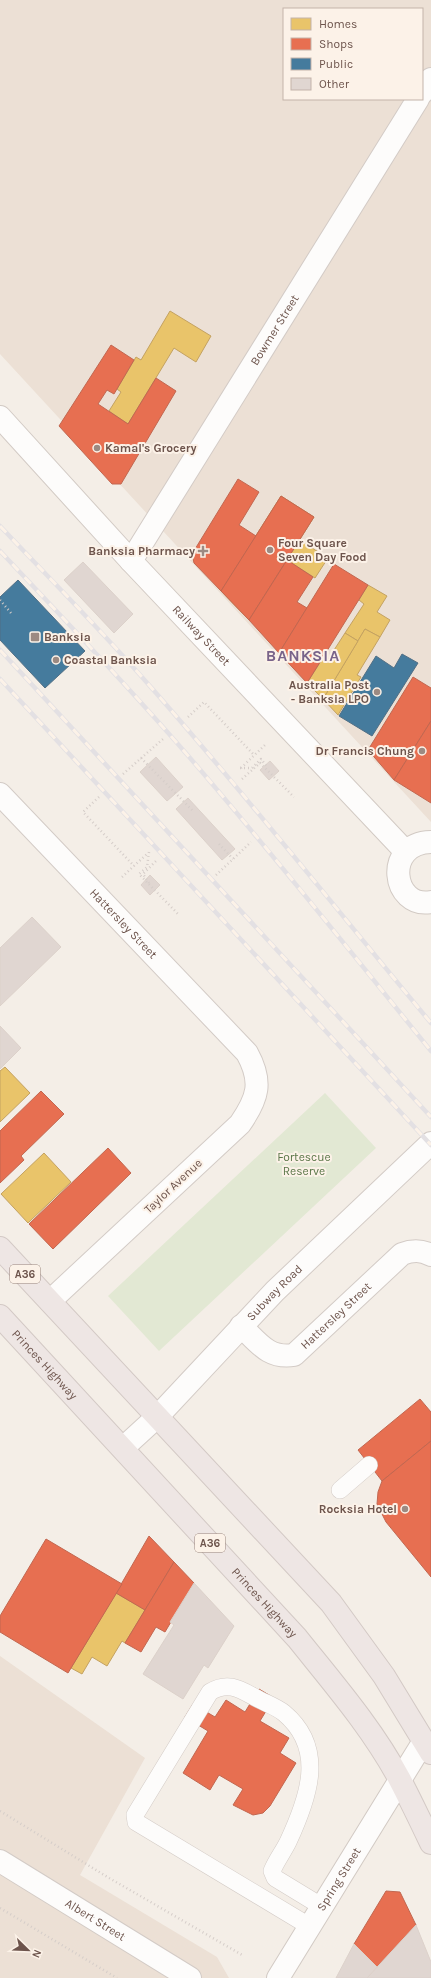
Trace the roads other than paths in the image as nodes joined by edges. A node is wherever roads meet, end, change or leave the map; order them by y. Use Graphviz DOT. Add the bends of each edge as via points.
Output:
graph roads {
  1 [pos="431,79"];
  2 [pos="423,91"];
  3 [pos="417,100"];
  4 [pos="0,418"];
  5 [pos="131,561"];
  6 [pos="0,794"];
  7 [pos="431,842"];
  8 [pos="405,851"];
  9 [pos="431,902"];
  10 [pos="247,1053"];
  11 [pos="431,1143"];
  12 [pos="0,1248"];
  13 [pos="431,1255"];
  14 [pos="50,1301"];
  15 [pos="0,1316"];
  16 [pos="241,1326"];
  17 [pos="158,1416"];
  18 [pos="123,1448"];
  19 [pos="369,1465"];
  20 [pos="340,1490"];
  21 [pos="428,1747"];
  22 [pos="400,1780"];
  23 [pos="431,1843"];
  24 [pos="0,1861"];
  25 [pos="321,1906"];
  26 [pos="309,1926"];
  27 [pos="190,1978"];
  28 [pos="278,1978"];
  1 -- 2 [label="street"];
  3 -- 5 [label="street, Bowmer Street"];
  4 -- 5 [label="street, Railway Street"];
  5 -- 8 [label="street, Railway Street"];
  6 -- 10 [label="street, Hattersley Street"];
  7 -- 8 [label="street"];
  8 -- 9 [label="street" via="398,869 398,879 402,888 417,901"];
  10 -- 14 [label="street, Taylor Avenue" via="255,1068 257,1087 252,1106 240,1124"];
  11 -- 16 [label="street, Subway Road" via="275,1290"];
  12 -- 14 [label="highway, A36"];
  13 -- 16 [label="street, Hattersley Street" via="411,1250 402,1254 294,1354 283,1356 270,1353"];
  14 -- 17 [label="highway, A36"];
  15 -- 18 [label="highway, Princes Highway / A36"];
  16 -- 17 [label="street, Subway Road"];
  17 -- 18 [label="street, Subway Road"];
  17 -- 21 [label="highway, A36" via="331,1603 384,1676"];
  18 -- 22 [label="highway, Princes Highway / A36" via="296,1638 365,1725"];
  19 -- 20 [label="lane"];
  21 -- 22 [label="street, Spring Street"];
  22 -- 23 [label="highway, Princes Highway / A36"];
  22 -- 25 [label="street, Spring Street"];
  24 -- 27 [label="street, Albert Street"];
  25 -- 26 [label="street, Spring Street"];
  25 -- 26 [label="lane" via="275,1878 272,1871 298,1820 312,1767 300,1729 284,1712 232,1686 219,1687 210,1692 186,1731 135,1815 136,1822"];
  26 -- 28 [label="street, Spring Street"];
}
